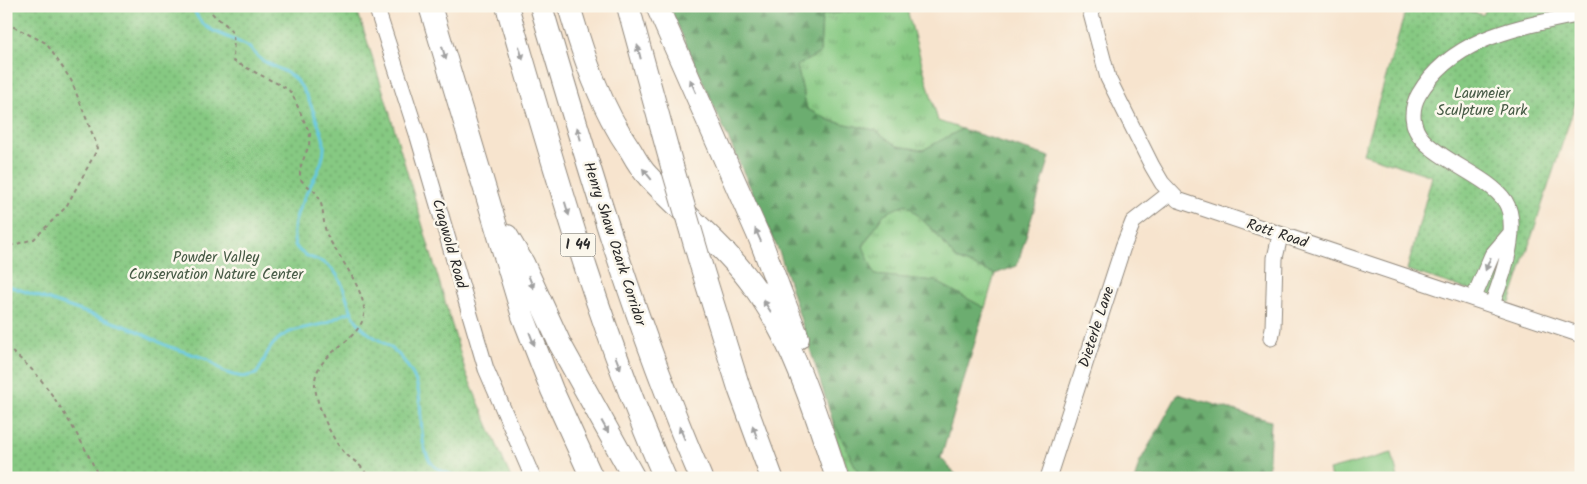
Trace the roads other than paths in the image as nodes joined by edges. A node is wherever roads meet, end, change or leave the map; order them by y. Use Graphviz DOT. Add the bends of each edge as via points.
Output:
graph roads {
  1 [pos="376,6"];
  2 [pos="430,6"];
  3 [pos="507,6"];
  4 [pos="541,6"];
  5 [pos="569,6"];
  6 [pos="628,6"];
  7 [pos="657,6"];
  8 [pos="1089,6"];
  9 [pos="1581,14"];
  10 [pos="1170,193"];
  11 [pos="490,209"];
  12 [pos="1510,235"];
  13 [pos="1280,236"];
  14 [pos="1474,297"];
  15 [pos="1492,304"];
  16 [pos="1581,335"];
  17 [pos="1271,338"];
  18 [pos="827,447"];
  19 [pos="533,478"];
  20 [pos="592,478"];
  21 [pos="634,478"];
  22 [pos="666,478"];
  23 [pos="701,478"];
  24 [pos="772,478"];
  25 [pos="837,478"];
  26 [pos="1048,478"];
  1 -- 19 [label="street, Cragwold Road" via="486,369"];
  2 -- 11 [label="highway, one-way"];
  3 -- 22 [label="highway, I 44, one-way" via="596,301 628,389"];
  23 -- 4 [label="highway, Henry Shaw Ozark Corridor / I 44, one-way" via="659,378 616,257"];
  18 -- 5 [label="highway, one-way" via="793,354 778,323 756,290 712,238 646,175 612,125 591,78"];
  24 -- 6 [label="highway, one-way, bridge" via="739,388 700,262"];
  18 -- 7 [label="highway, one-way" via="811,378 775,275"];
  8 -- 10 [label="street, Rott Road" via="1108,78 1152,166"];
  9 -- 12 [label="street" via="1529,25 1474,42 1429,79 1414,106 1414,123 1422,138 1505,201"];
  10 -- 13 [label="street, Rott Road" via="1193,206"];
  10 -- 26 [label="street, Dieterle Lane" via="1133,222"];
  11 -- 20 [label="highway, one-way" via="523,316"];
  11 -- 21 [label="highway, one-way" via="523,262 560,344"];
  12 -- 14 [label="street, one-way" via="1492,255"];
  12 -- 15 [label="street" via="1505,270"];
  13 -- 14 [label="street, Rott Road"];
  13 -- 17 [label="street" via="1275,258"];
  14 -- 15 [label="street, Rott Road"];
  15 -- 16 [label="street, Rott Road"];
  18 -- 25 [label="highway"];
}
